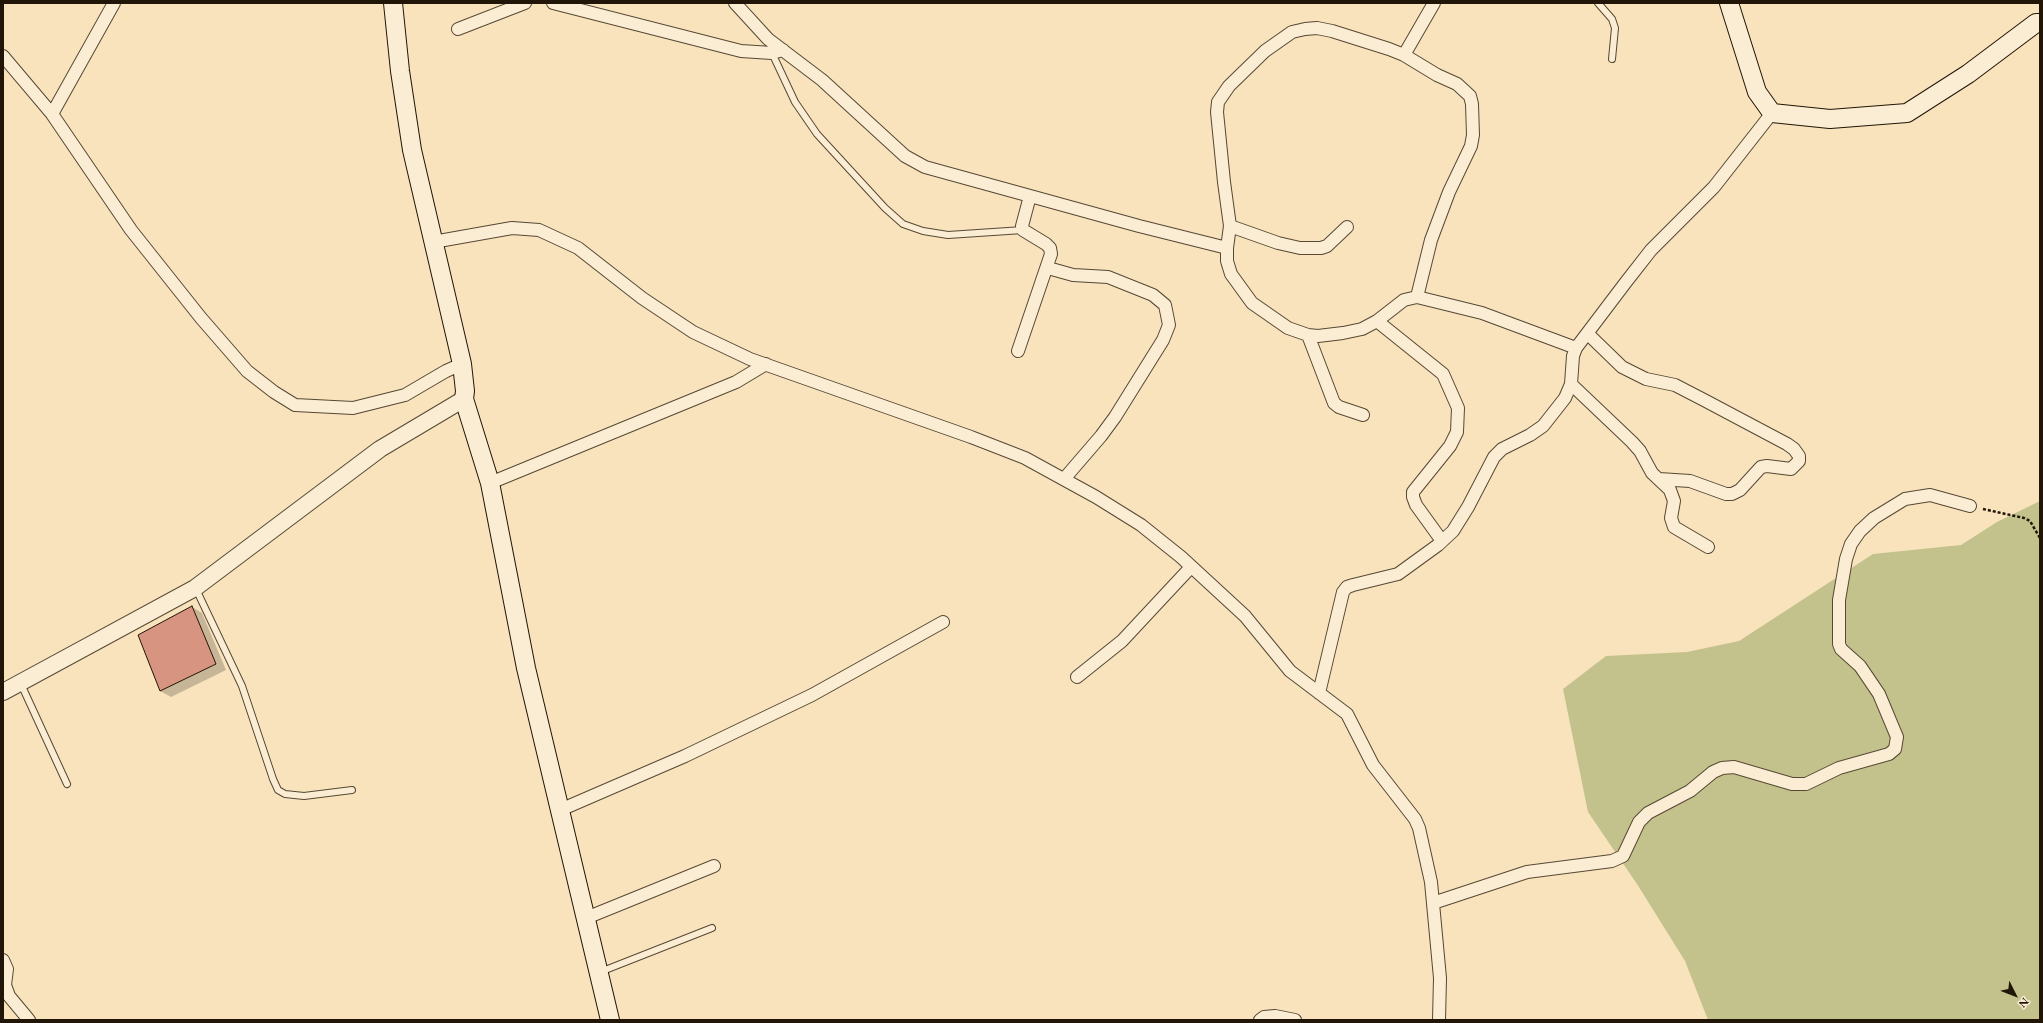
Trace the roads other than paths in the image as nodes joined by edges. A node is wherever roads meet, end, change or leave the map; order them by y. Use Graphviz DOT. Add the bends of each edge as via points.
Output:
graph roads {
  1 [pos="114,3"];
  2 [pos="393,3"];
  3 [pos="525,3"];
  4 [pos="553,3"];
  5 [pos="735,3"];
  6 [pos="1434,3"];
  7 [pos="1598,3"];
  8 [pos="1729,3"];
  9 [pos="2040,23"];
  10 [pos="458,29"];
  11 [pos="777,51"];
  12 [pos="1404,55"];
  13 [pos="3,56"];
  14 [pos="1612,59"];
  15 [pos="1772,113"];
  16 [pos="52,114"];
  17 [pos="1030,196"];
  18 [pos="1230,226"];
  19 [pos="1347,227"];
  20 [pos="1023,230"];
  21 [pos="433,242"];
  22 [pos="1227,248"];
  23 [pos="1048,268"];
  24 [pos="1417,297"];
  25 [pos="1377,321"];
  26 [pos="1588,334"];
  27 [pos="1308,336"];
  28 [pos="1576,348"];
  29 [pos="1018,350"];
  30 [pos="462,364"];
  31 [pos="766,364"];
  32 [pos="1571,384"];
  33 [pos="464,399"];
  34 [pos="1363,415"];
  35 [pos="1064,479"];
  36 [pos="1659,479"];
  37 [pos="490,483"];
  38 [pos="1970,506"];
  39 [pos="1442,541"];
  40 [pos="1708,547"];
  41 [pos="1191,566"];
  42 [pos="195,588"];
  43 [pos="943,622"];
  44 [pos="1077,677"];
  45 [pos="20,683"];
  46 [pos="3,692"];
  47 [pos="1320,693"];
  48 [pos="67,784"];
  49 [pos="352,790"];
  50 [pos="560,810"];
  51 [pos="714,866"];
  52 [pos="1433,903"];
  53 [pos="586,918"];
  54 [pos="712,928"];
  55 [pos="3,960"];
  56 [pos="598,972"];
  57 [pos="29,1020"];
  58 [pos="610,1020"];
  59 [pos="1260,1020"];
  60 [pos="1295,1020"];
  61 [pos="1439,1020"];
  1 -- 16 [label="street"];
  2 -- 21 [label="main road" via="412,150"];
  3 -- 10 [label="street"];
  4 -- 11 [label="street" via="741,51"];
  5 -- 11 [label="street"];
  6 -- 12 [label="street"];
  7 -- 14 [label="lane" via="1612,19"];
  8 -- 15 [label="main road" via="1757,92"];
  9 -- 15 [label="main road" via="2036,23 1968,74 1907,113 1830,119"];
  11 -- 17 [label="street" via="822,80 905,156 925,166"];
  11 -- 20 [label="lane" via="795,102 817,134 903,224 923,231 948,235"];
  12 -- 18 [label="street" via="1332,31 1304,29 1292,32 1266,51 1229,86 1222,94 1217,112"];
  12 -- 24 [label="street" via="1466,90 1472,104 1471,146 1449,192 1431,240"];
  13 -- 16 [label="street"];
  15 -- 26 [label="street" via="1714,187 1651,250"];
  16 -- 30 [label="street" via="135,236 247,371 295,405 353,408 405,395"];
  17 -- 20 [label="street"];
  17 -- 22 [label="street"];
  18 -- 19 [label="street" via="1300,248 1327,246"];
  18 -- 22 [label="street"];
  20 -- 23 [label="street" via="1050,248"];
  21 -- 30 [label="main road"];
  21 -- 31 [label="street" via="512,228 539,230 578,248 642,298 693,332"];
  22 -- 27 [label="street" via="1231,274 1252,303 1288,328"];
  23 -- 29 [label="street"];
  23 -- 35 [label="street" via="1073,275 1108,277 1153,295 1165,305 1169,325 1160,346 1115,417"];
  24 -- 25 [label="street" via="1404,300"];
  24 -- 28 [label="street" via="1482,313"];
  25 -- 27 [label="street" via="1362,329"];
  25 -- 39 [label="street" via="1443,374 1458,408 1457,432 1450,446 1414,492 1413,498"];
  26 -- 28 [label="street"];
  26 -- 36 [label="street" via="1622,367 1646,379 1675,385 1787,444 1799,456 1799,461 1790,469 1766,466 1761,468 1740,490 1732,494 1690,481"];
  27 -- 34 [label="street" via="1334,403"];
  28 -- 32 [label="street"];
  30 -- 33 [label="main road"];
  31 -- 35 [label="street" via="971,437 1025,458"];
  31 -- 37 [label="street" via="736,382"];
  32 -- 36 [label="street" via="1632,442"];
  32 -- 39 [label="street" via="1565,398 1543,426 1502,449 1494,457 1468,507 1453,531"];
  33 -- 37 [label="main road"];
  33 -- 42 [label="street" via="380,449"];
  35 -- 41 [label="street" via="1141,525"];
  36 -- 40 [label="street" via="1673,495 1672,523 1678,530"];
  37 -- 50 [label="main road" via="526,668"];
  38 -- 52 [label="street" via="1930,495 1905,499 1874,518 1851,544 1839,600 1839,644 1879,694 1897,737 1895,749 1889,754 1839,768 1806,784 1785,782 1734,767 1722,768 1713,772 1690,791 1648,813 1639,822 1623,856 1612,861 1527,872"];
  39 -- 47 [label="street" via="1398,574 1346,587"];
  41 -- 44 [label="street" via="1122,641"];
  41 -- 47 [label="street" via="1245,616 1290,671"];
  42 -- 45 [label="street"];
  42 -- 49 [label="lane" via="242,686 278,790 285,794 304,796"];
  43 -- 50 [label="street" via="812,695 685,756"];
  45 -- 46 [label="street"];
  45 -- 48 [label="lane"];
  47 -- 52 [label="street" via="1347,714 1373,764 1415,819 1431,882"];
  50 -- 53 [label="main road"];
  51 -- 53 [label="street"];
  52 -- 61 [label="street" via="1440,978"];
  53 -- 56 [label="main road"];
  54 -- 56 [label="lane"];
  55 -- 57 [label="street" via="7,969 5,985 9,996"];
  56 -- 58 [label="main road"];
  59 -- 60 [label="street" via="1275,1016"];
}
